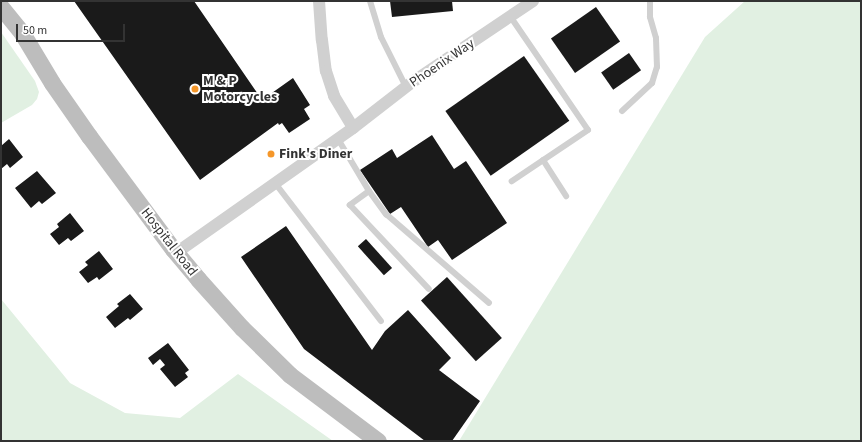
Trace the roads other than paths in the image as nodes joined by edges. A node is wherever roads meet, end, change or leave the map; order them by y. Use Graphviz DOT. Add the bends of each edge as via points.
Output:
graph roads {
  1 [pos="319,1"];
  2 [pos="370,1"];
  3 [pos="533,1"];
  4 [pos="650,1"];
  5 [pos="1,7"];
  6 [pos="510,16"];
  7 [pos="406,87"];
  8 [pos="622,111"];
  9 [pos="353,128"];
  10 [pos="338,139"];
  11 [pos="543,160"];
  12 [pos="512,181"];
  13 [pos="275,183"];
  14 [pos="369,191"];
  15 [pos="566,196"];
  16 [pos="176,253"];
  17 [pos="429,289"];
  18 [pos="489,303"];
  19 [pos="381,321"];
  20 [pos="378,441"];
  1 -- 9 [label="street" via="326,72 334,96"];
  2 -- 7 [label="lane" via="381,37"];
  3 -- 6 [label="street, Phoenix Way"];
  4 -- 8 [label="lane" via="650,17 656,38 657,67 652,83"];
  5 -- 16 [label="street, Hospital Road" via="22,33 89,136"];
  6 -- 7 [label="street, Phoenix Way"];
  6 -- 11 [label="lane" via="588,130"];
  7 -- 9 [label="street, Phoenix Way"];
  9 -- 10 [label="street, Phoenix Way"];
  10 -- 13 [label="street, Phoenix Way"];
  10 -- 14 [label="lane"];
  11 -- 12 [label="lane"];
  11 -- 15 [label="lane"];
  13 -- 16 [label="street, Phoenix Way"];
  13 -- 19 [label="lane"];
  14 -- 17 [label="lane" via="350,205"];
  14 -- 18 [label="lane" via="386,214"];
  16 -- 20 [label="street, Hospital Road" via="242,328 290,375"];
}
